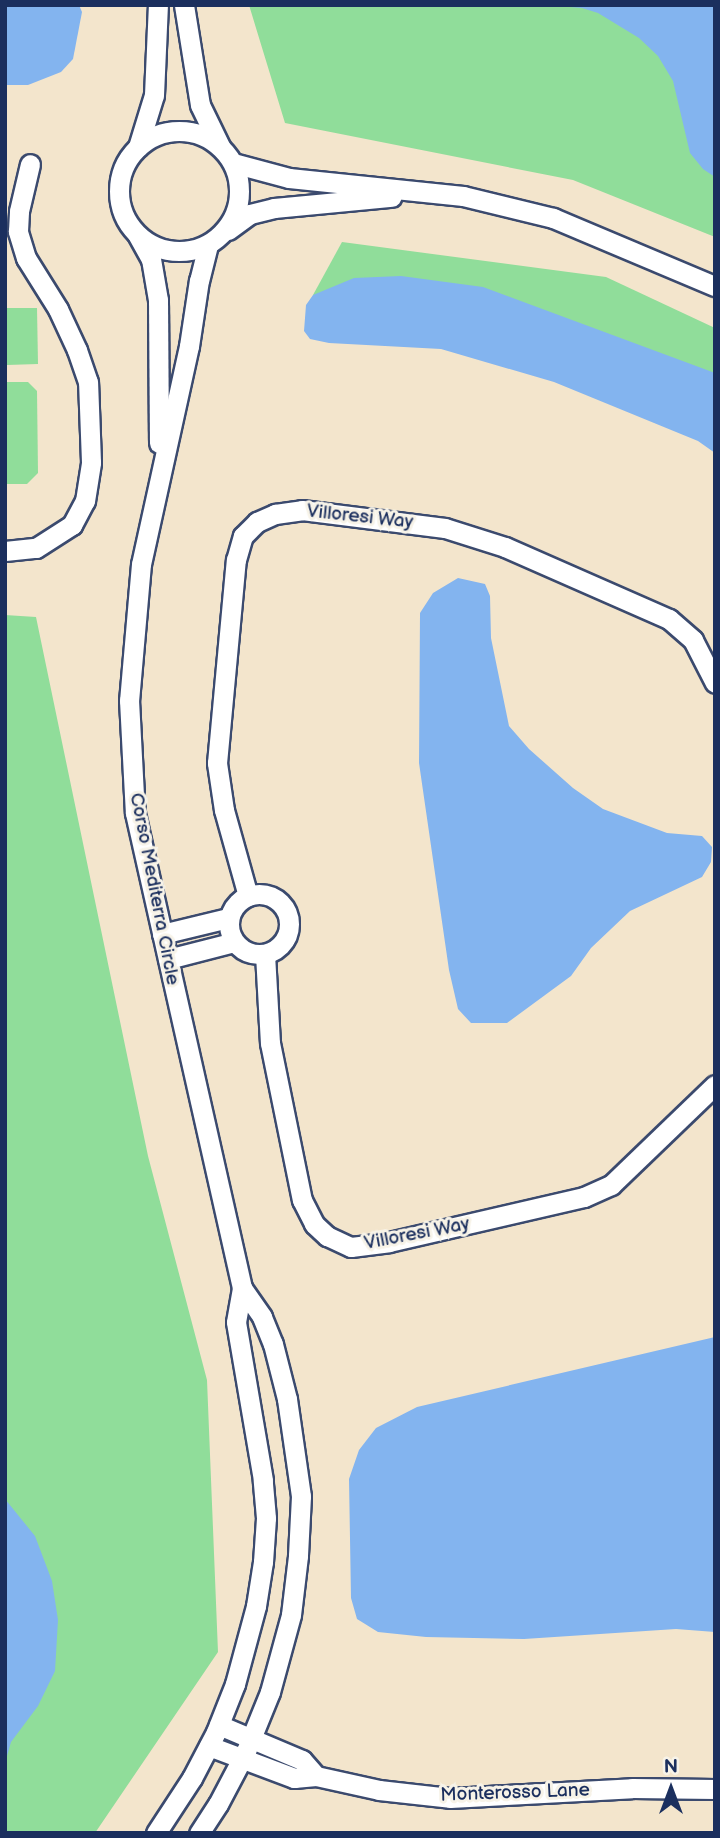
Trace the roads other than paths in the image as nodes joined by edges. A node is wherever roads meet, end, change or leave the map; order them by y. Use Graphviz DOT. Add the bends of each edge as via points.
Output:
graph roads {
  1 [pos="158,5"];
  2 [pos="184,5"];
  3 [pos="138,147"];
  4 [pos="220,147"];
  5 [pos="233,163"];
  6 [pos="30,164"];
  7 [pos="423,193"];
  8 [pos="138,235"];
  9 [pos="215,239"];
  10 [pos="715,286"];
  11 [pos="158,484"];
  12 [pos="5,551"];
  13 [pos="715,683"];
  14 [pos="248,896"];
  15 [pos="228,918"];
  16 [pos="162,934"];
  17 [pos="234,942"];
  18 [pos="265,954"];
  19 [pos="167,959"];
  20 [pos="715,1085"];
  21 [pos="242,1288"];
  22 [pos="219,1725"];
  23 [pos="251,1738"];
  24 [pos="209,1746"];
  25 [pos="242,1758"];
  26 [pos="316,1776"];
  27 [pos="715,1790"];
  28 [pos="156,1833"];
  29 [pos="199,1833"];
  1 -- 3 [label="street, Corso Mediterra Circle" via="154,94"];
  2 -- 4 [label="street, Corso Mediterra Circle" via="200,105"];
  3 -- 4 [label="street, Corso Mediterra Circle" via="170,132 205,136"];
  3 -- 8 [label="street, Corso Mediterra Circle" via="125,164 120,182 125,218"];
  4 -- 5 [label="street, Corso Mediterra Circle"];
  5 -- 7 [label="street" via="289,178"];
  5 -- 9 [label="street, Corso Mediterra Circle" via="239,200 234,218"];
  6 -- 12 [label="street" via="18,231 26,258 58,309 84,371 92,421 91,462 85,502 72,525 36,548"];
  7 -- 9 [label="street" via="274,208 250,215"];
  7 -- 10 [label="street" via="463,196 553,218"];
  8 -- 9 [label="street" via="171,251 190,251"];
  8 -- 11 [label="street, Corso Mediterra Circle" via="151,259 158,300"];
  9 -- 11 [label="street, Corso Mediterra Circle" via="199,280"];
  11 -- 16 [label="street, Corso Mediterra Circle" via="141,564 129,700 135,813"];
  13 -- 14 [label="street, Villoresi Way" via="693,640 669,619 505,547 445,528 315,511 275,514 243,536 236,560 217,763 224,810"];
  14 -- 15 [label="street" via="235,905"];
  14 -- 18 [label="street" via="273,897 287,913 284,942"];
  15 -- 16 [label="street"];
  15 -- 17 [label="street"];
  16 -- 19 [label="street, Corso Mediterra Circle"];
  17 -- 18 [label="street" via="248,953"];
  17 -- 19 [label="street"];
  18 -- 20 [label="street, Villoresi Way" via="270,1042 302,1200 314,1224 351,1247 389,1242 611,1185"];
  19 -- 21 [label="street, Corso Mediterra Circle"];
  21 -- 22 [label="street, Corso Mediterra Circle" via="236,1322 266,1518 256,1606"];
  21 -- 23 [label="street, Corso Mediterra Circle" via="273,1344 296,1448 301,1496 291,1615 270,1692"];
  22 -- 23 [label="street, Monterosso Lane"];
  22 -- 24 [label="street, Corso Mediterra Circle"];
  23 -- 25 [label="street, Corso Mediterra Circle"];
  23 -- 26 [label="street, Monterosso Lane" via="302,1760"];
  24 -- 25 [label="street, Monterosso Lane"];
  24 -- 28 [label="street, Corso Mediterra Circle"];
  25 -- 26 [label="street, Monterosso Lane" via="294,1778"];
  25 -- 29 [label="street, Corso Mediterra Circle"];
  26 -- 27 [label="street, Monterosso Lane" via="379,1790 450,1798 632,1788"];
}
